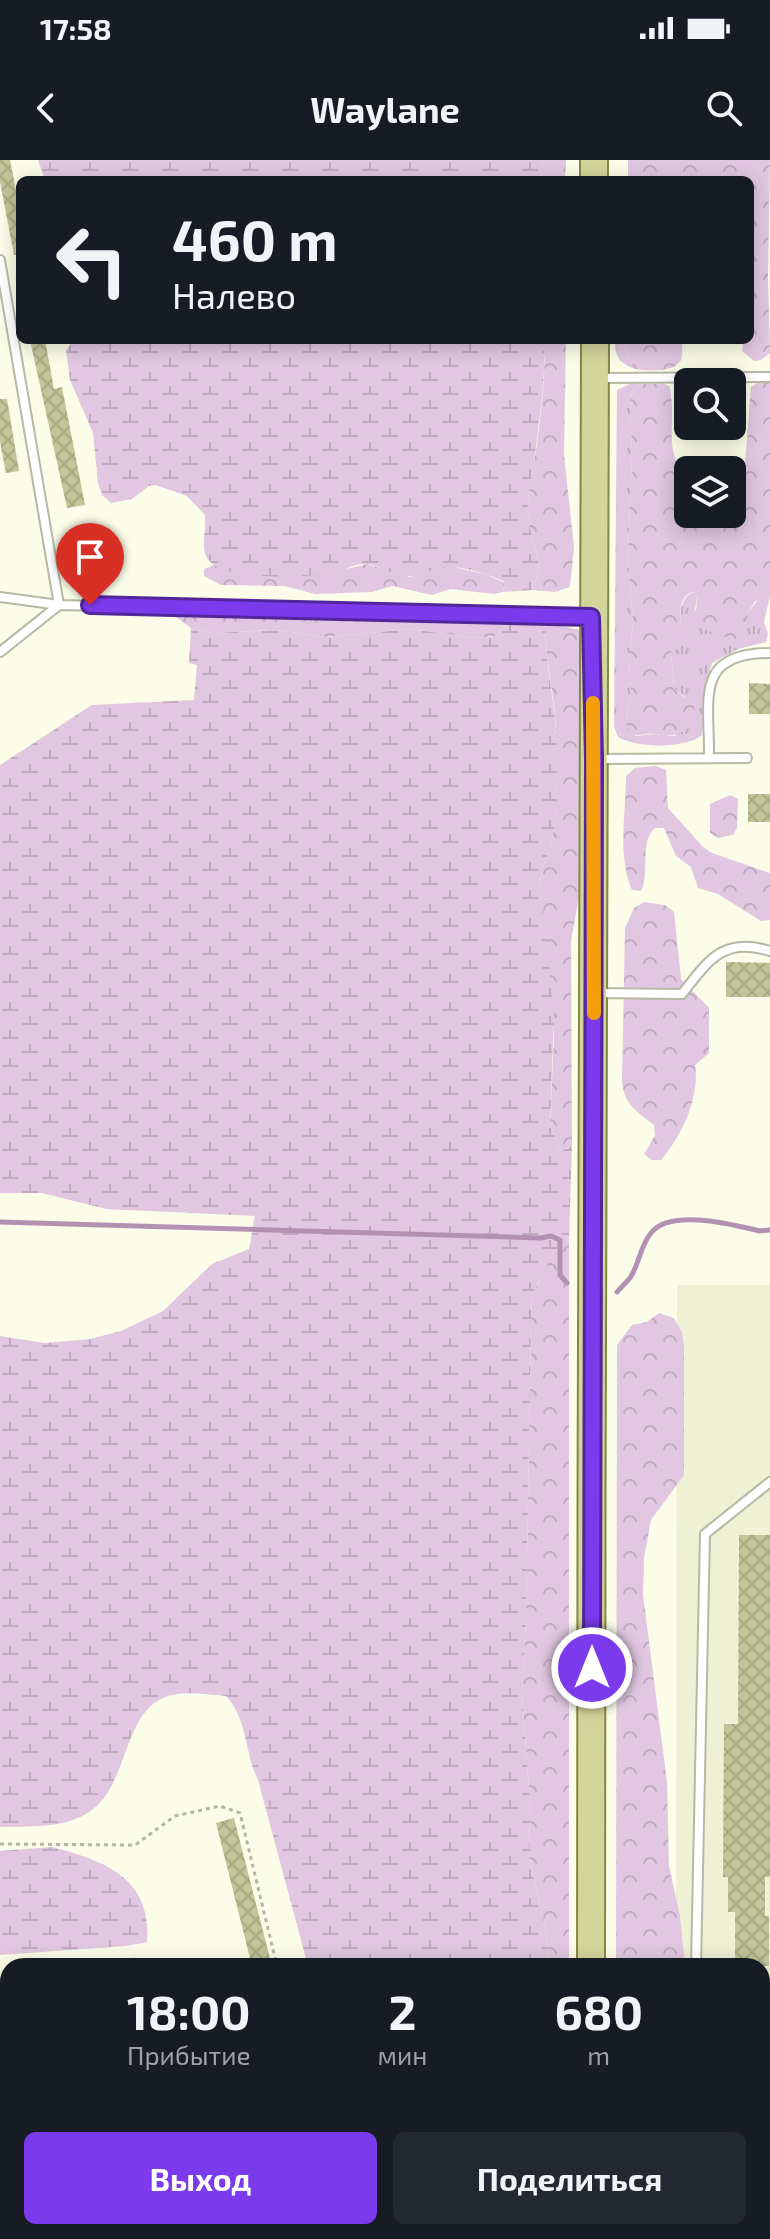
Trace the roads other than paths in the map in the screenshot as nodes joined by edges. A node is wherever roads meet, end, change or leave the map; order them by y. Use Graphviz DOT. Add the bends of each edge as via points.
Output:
graph roads {
  1 [pos="0,260"];
  2 [pos="595,344"];
  3 [pos="770,377"];
  4 [pos="594,378"];
  5 [pos="0,597"];
  6 [pos="59,605"];
  7 [pos="591,617"];
  8 [pos="0,652"];
  9 [pos="770,653"];
  10 [pos="709,758"];
  11 [pos="747,758"];
  12 [pos="594,759"];
  13 [pos="770,951"];
  14 [pos="594,993"];
  15 [pos="770,1482"];
  16 [pos="591,1958"];
  17 [pos="696,1958"];
  1 -- 6 [label="lane"];
  2 -- 4 [label="main road"];
  3 -- 4 [label="lane"];
  4 -- 7 [label="main road"];
  5 -- 6 [label="lane"];
  6 -- 7 [label="lane"];
  6 -- 8 [label="lane"];
  7 -- 12 [label="main road"];
  9 -- 10 [label="lane" via="734,656 714,673"];
  10 -- 11 [label="lane"];
  10 -- 12 [label="lane"];
  12 -- 14 [label="main road"];
  13 -- 14 [label="lane" via="751,945 712,955 682,994"];
  14 -- 16 [label="main road"];
  15 -- 17 [label="lane" via="705,1534"];
}
